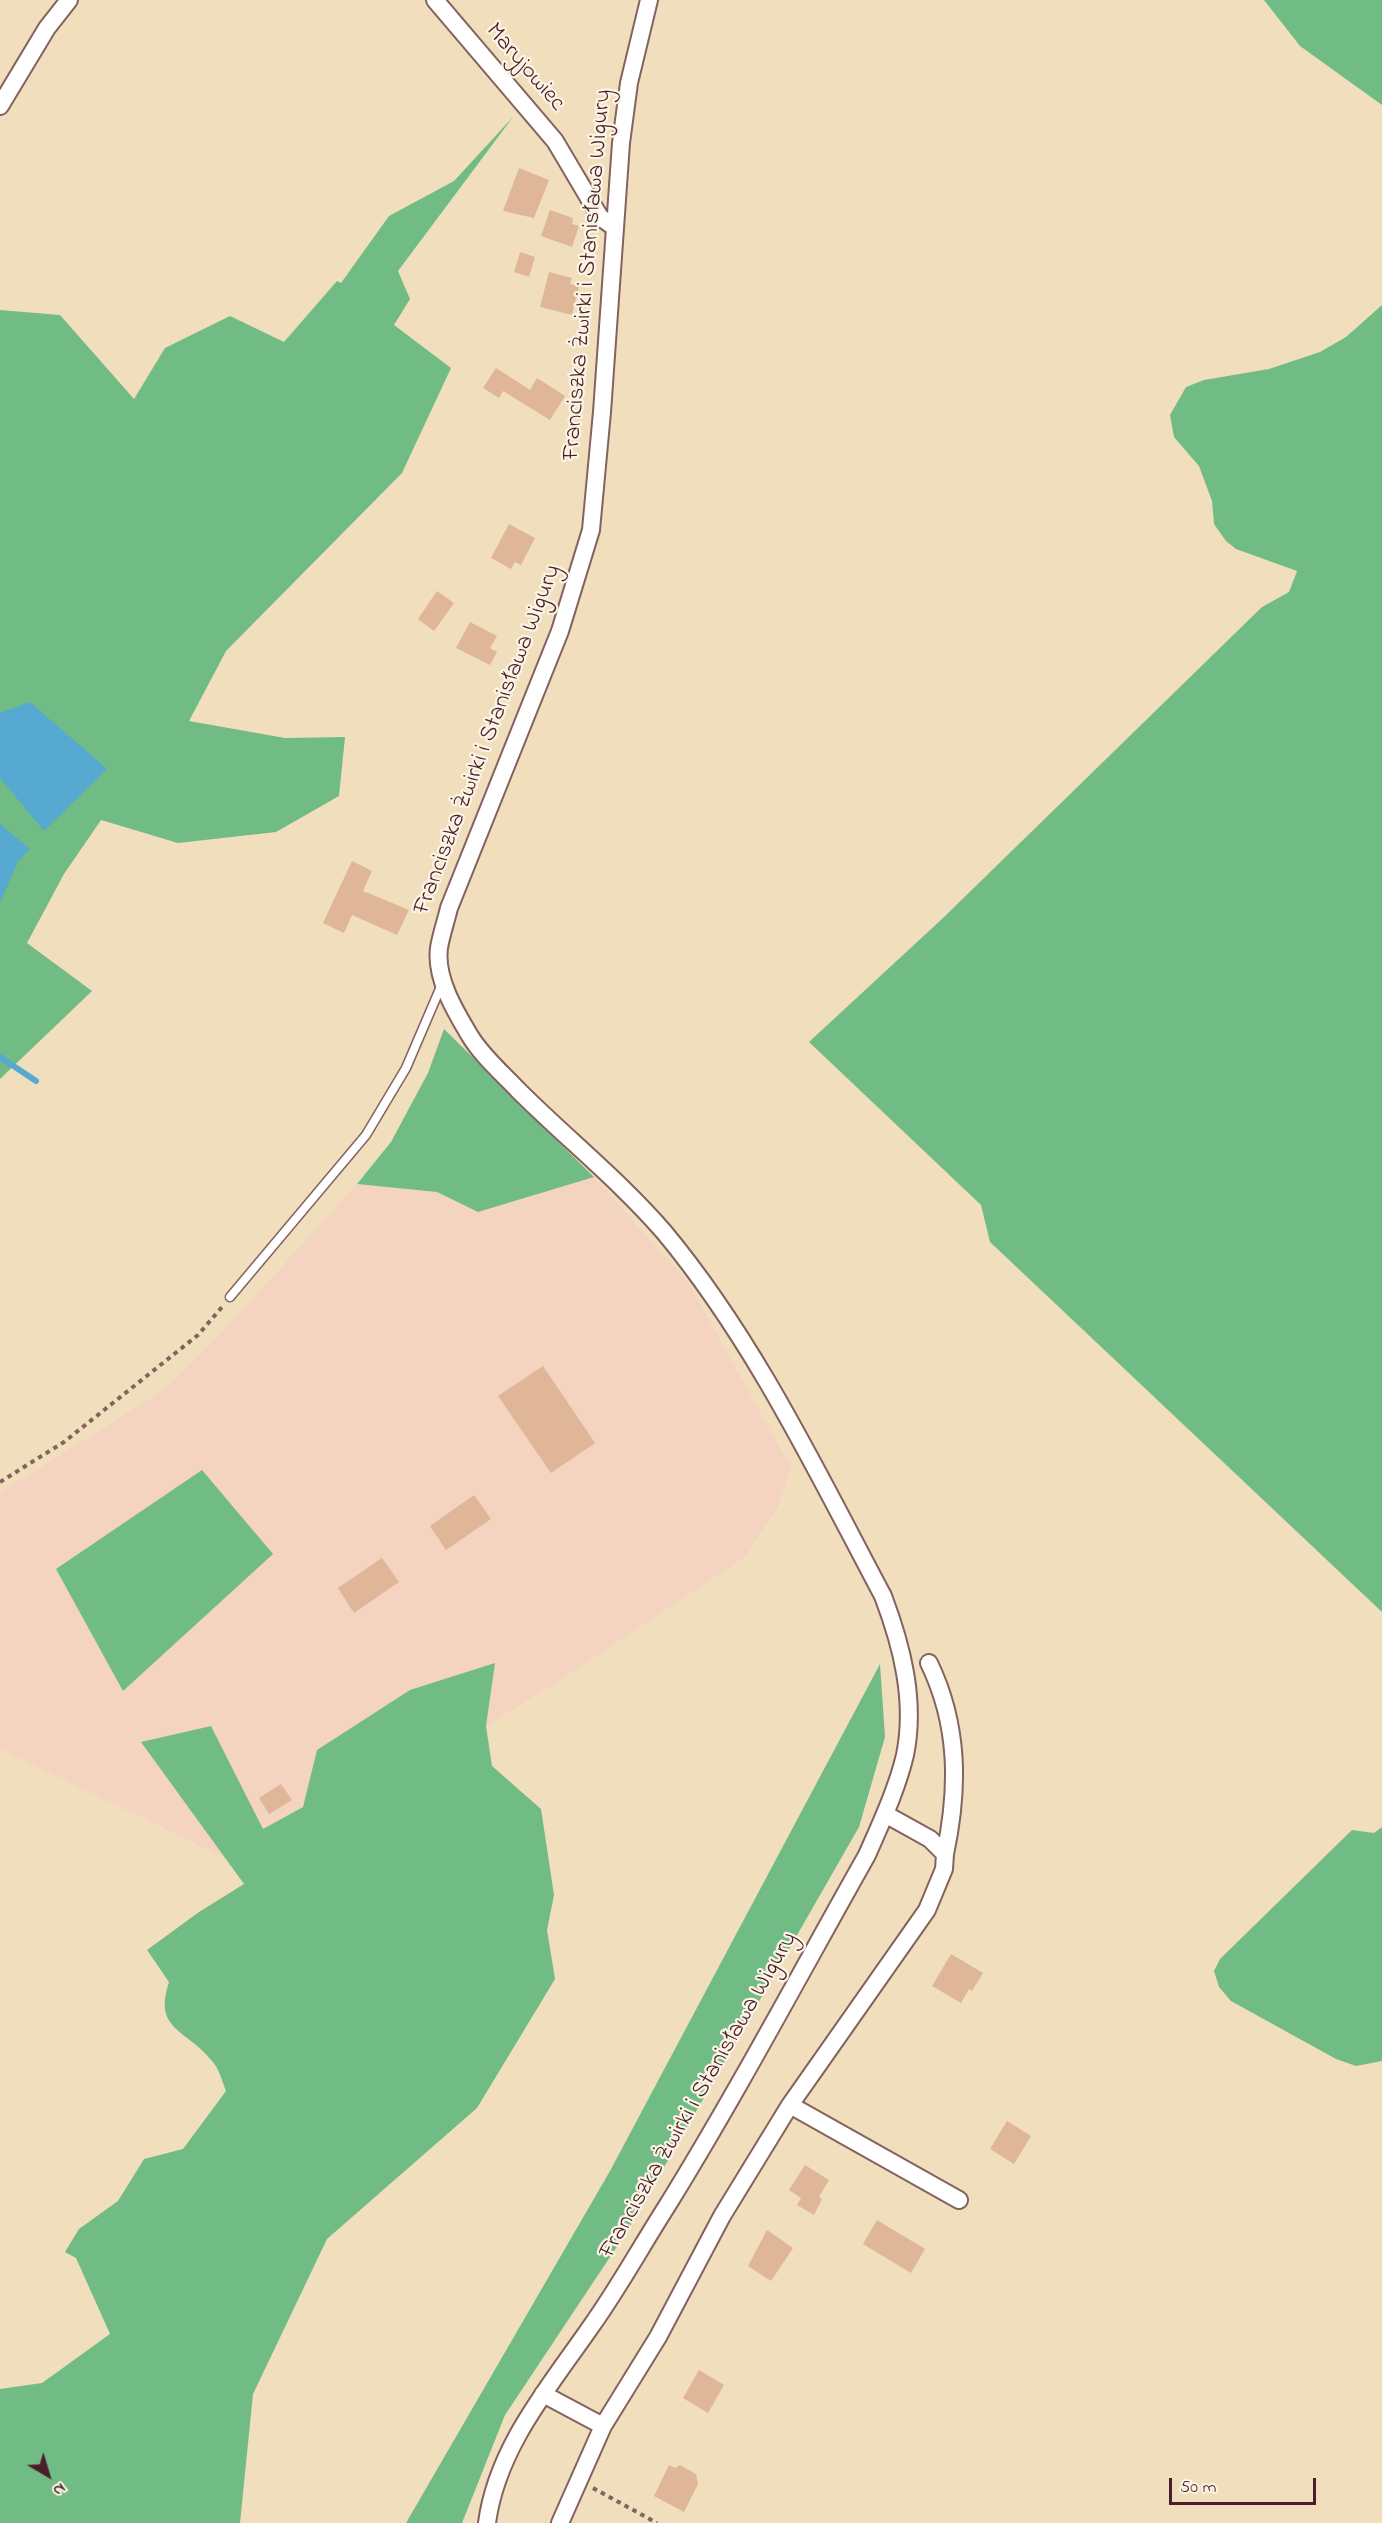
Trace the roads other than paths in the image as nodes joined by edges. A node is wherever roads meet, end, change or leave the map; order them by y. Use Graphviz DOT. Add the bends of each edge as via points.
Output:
graph roads {
  1 [pos="69,0"];
  2 [pos="435,0"];
  3 [pos="650,0"];
  4 [pos="0,106"];
  5 [pos="614,227"];
  6 [pos="444,981"];
  7 [pos="230,1297"];
  8 [pos="929,1663"];
  9 [pos="885,1814"];
  10 [pos="945,1854"];
  11 [pos="790,2105"];
  12 [pos="959,2200"];
  13 [pos="543,2394"];
  14 [pos="603,2426"];
  15 [pos="487,2523"];
  16 [pos="560,2523"];
  1 -- 4 [label="street" via="47,28"];
  2 -- 5 [label="street, Maryjowiec" via="555,141 600,217"];
  3 -- 5 [label="street, Franciszka Żwirki i Stanisława Wigury" via="629,82"];
  5 -- 6 [label="street, Franciszka Żwirki i Stanisława Wigury" via="591,530 560,631 449,908 439,948 439,969"];
  6 -- 7 [label="lane" via="406,1068 366,1135"];
  6 -- 9 [label="street, Franciszka Żwirki i Stanisława Wigury" via="471,1038 497,1068 640,1205 685,1258 770,1389 878,1586 894,1623 909,1701 905,1754"];
  8 -- 10 [label="street" via="939,1683 950,1726 956,1774"];
  9 -- 10 [label="street" via="930,1839"];
  9 -- 13 [label="street, Franciszka Żwirki i Stanisława Wigury" via="867,1855 669,2203 594,2323"];
  10 -- 11 [label="street" via="944,1869 927,1910"];
  11 -- 12 [label="street"];
  11 -- 14 [label="street"];
  13 -- 14 [label="street"];
  13 -- 15 [label="street, Franciszka Żwirki i Stanisława Wigury" via="501,2467"];
  14 -- 16 [label="street"];
}
